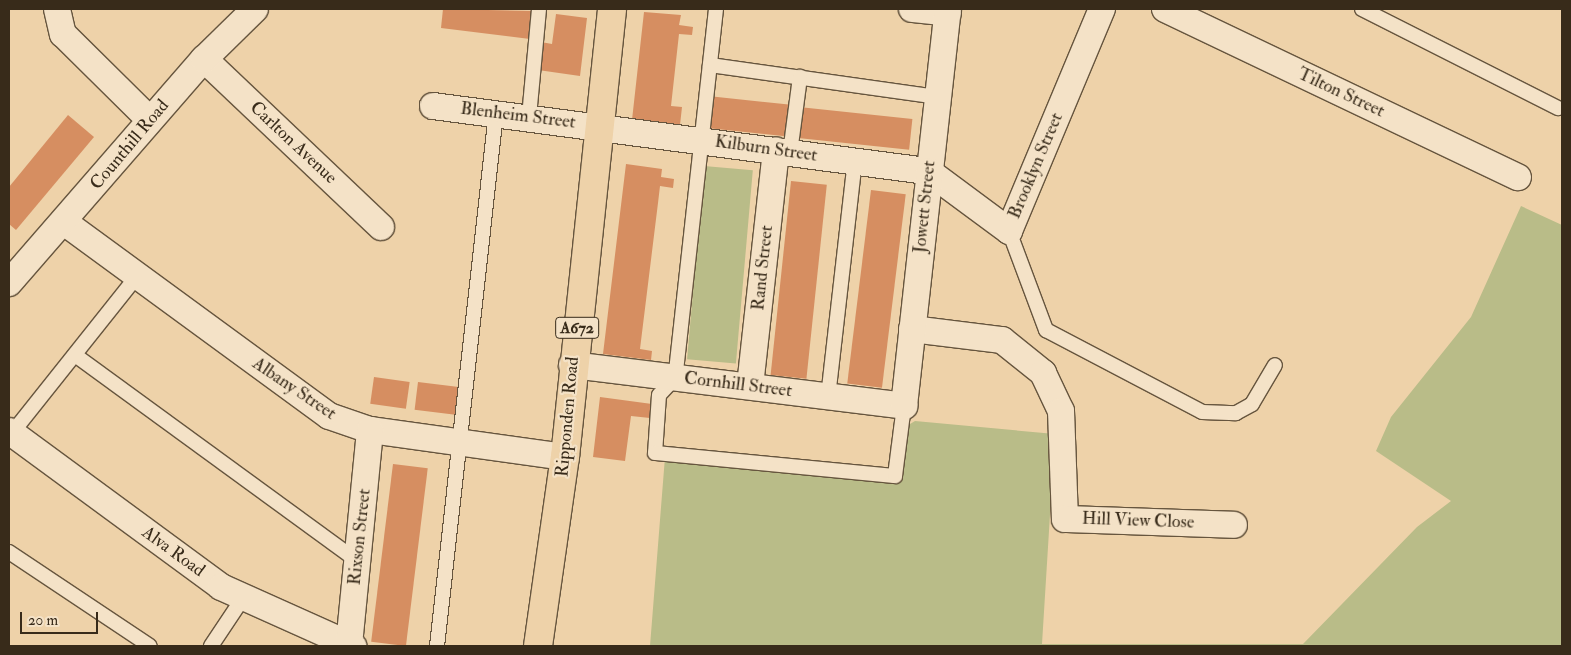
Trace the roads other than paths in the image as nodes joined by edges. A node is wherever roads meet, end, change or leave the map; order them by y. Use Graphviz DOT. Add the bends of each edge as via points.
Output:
graph roads {
  1 [pos="57,9"];
  2 [pos="255,9"];
  3 [pos="539,9"];
  4 [pos="612,9"];
  5 [pos="716,9"];
  6 [pos="912,9"];
  7 [pos="1102,9"];
  8 [pos="1164,9"];
  9 [pos="1362,9"];
  10 [pos="948,11"];
  11 [pos="204,60"];
  12 [pos="710,65"];
  13 [pos="800,78"];
  14 [pos="937,97"];
  15 [pos="432,106"];
  16 [pos="1558,108"];
  17 [pos="496,114"];
  18 [pos="529,117"];
  19 [pos="150,120"];
  20 [pos="603,127"];
  21 [pos="702,140"];
  22 [pos="783,152"];
  23 [pos="855,161"];
  24 [pos="928,171"];
  25 [pos="1518,177"];
  26 [pos="64,222"];
  27 [pos="381,227"];
  28 [pos="1009,231"];
  29 [pos="137,276"];
  30 [pos="9,283"];
  31 [pos="912,329"];
  32 [pos="75,355"];
  33 [pos="572,365"];
  34 [pos="1275,365"];
  35 [pos="675,378"];
  36 [pos="750,386"];
  37 [pos="828,396"];
  38 [pos="904,406"];
  39 [pos="370,430"];
  40 [pos="10,434"];
  41 [pos="463,443"];
  42 [pos="565,457"];
  43 [pos="1234,525"];
  44 [pos="9,552"];
  45 [pos="358,561"];
  46 [pos="243,598"];
  47 [pos="351,645"];
  48 [pos="150,646"];
  49 [pos="211,646"];
  50 [pos="437,646"];
  51 [pos="538,646"];
  1 -- 19 [label="street" via="63,34"];
  2 -- 11 [label="street, Counthill Road"];
  3 -- 18 [label="lane"];
  4 -- 20 [label="main road, Ripponden Road / A672"];
  5 -- 12 [label="lane"];
  6 -- 10 [label="street"];
  7 -- 28 [label="street, Brooklyn Street"];
  8 -- 25 [label="street, Tilton Street"];
  9 -- 16 [label="lane"];
  10 -- 14 [label="street, Jowett Street"];
  11 -- 19 [label="street, Counthill Road"];
  11 -- 27 [label="street, Carlton Avenue"];
  12 -- 13 [label="lane"];
  12 -- 21 [label="lane"];
  13 -- 14 [label="lane"];
  13 -- 22 [label="lane"];
  14 -- 24 [label="street, Jowett Street"];
  15 -- 17 [label="street, Blenheim Street"];
  17 -- 18 [label="street, Blenheim Street"];
  17 -- 41 [label="lane"];
  18 -- 20 [label="street, Blenheim Street"];
  19 -- 26 [label="street, Counthill Road"];
  20 -- 21 [label="street, Kilburn Street"];
  20 -- 33 [label="main road, Ripponden Road / A672"];
  21 -- 22 [label="street, Kilburn Street"];
  21 -- 35 [label="lane"];
  22 -- 23 [label="street, Kilburn Street"];
  22 -- 36 [label="street, Rand Street"];
  23 -- 24 [label="street, Kilburn Street"];
  23 -- 37 [label="lane"];
  24 -- 28 [label="street, Brooklyn Street"];
  24 -- 31 [label="street, Jowett Street"];
  26 -- 29 [label="street, Albany Street"];
  26 -- 30 [label="street, Counthill Road"];
  28 -- 34 [label="lane" via="1046,330 1202,412 1236,413 1252,404"];
  29 -- 32 [label="lane"];
  29 -- 39 [label="street, Albany Street" via="329,416"];
  31 -- 38 [label="street, Jowett Street"];
  31 -- 43 [label="street, Hill View Close" via="1002,340 1044,373 1061,411 1065,519"];
  32 -- 40 [label="lane"];
  32 -- 45 [label="lane"];
  33 -- 35 [label="street, Cornhill Street"];
  33 -- 42 [label="main road, Ripponden Road / A672"];
  35 -- 36 [label="street, Cornhill Street"];
  35 -- 38 [label="lane" via="659,395 655,453 895,476"];
  36 -- 37 [label="street, Cornhill Street"];
  37 -- 38 [label="street, Cornhill Street"];
  39 -- 41 [label="street, Albany Street"];
  39 -- 45 [label="street, Rixson Street"];
  40 -- 46 [label="street, Alva Road" via="220,587"];
  41 -- 42 [label="street, Albany Street"];
  41 -- 50 [label="lane"];
  42 -- 51 [label="main road, Ripponden Road / A672"];
  44 -- 48 [label="lane"];
  45 -- 47 [label="street, Rixson Street"];
  46 -- 47 [label="street, Alva Road"];
  46 -- 49 [label="lane"];
}
